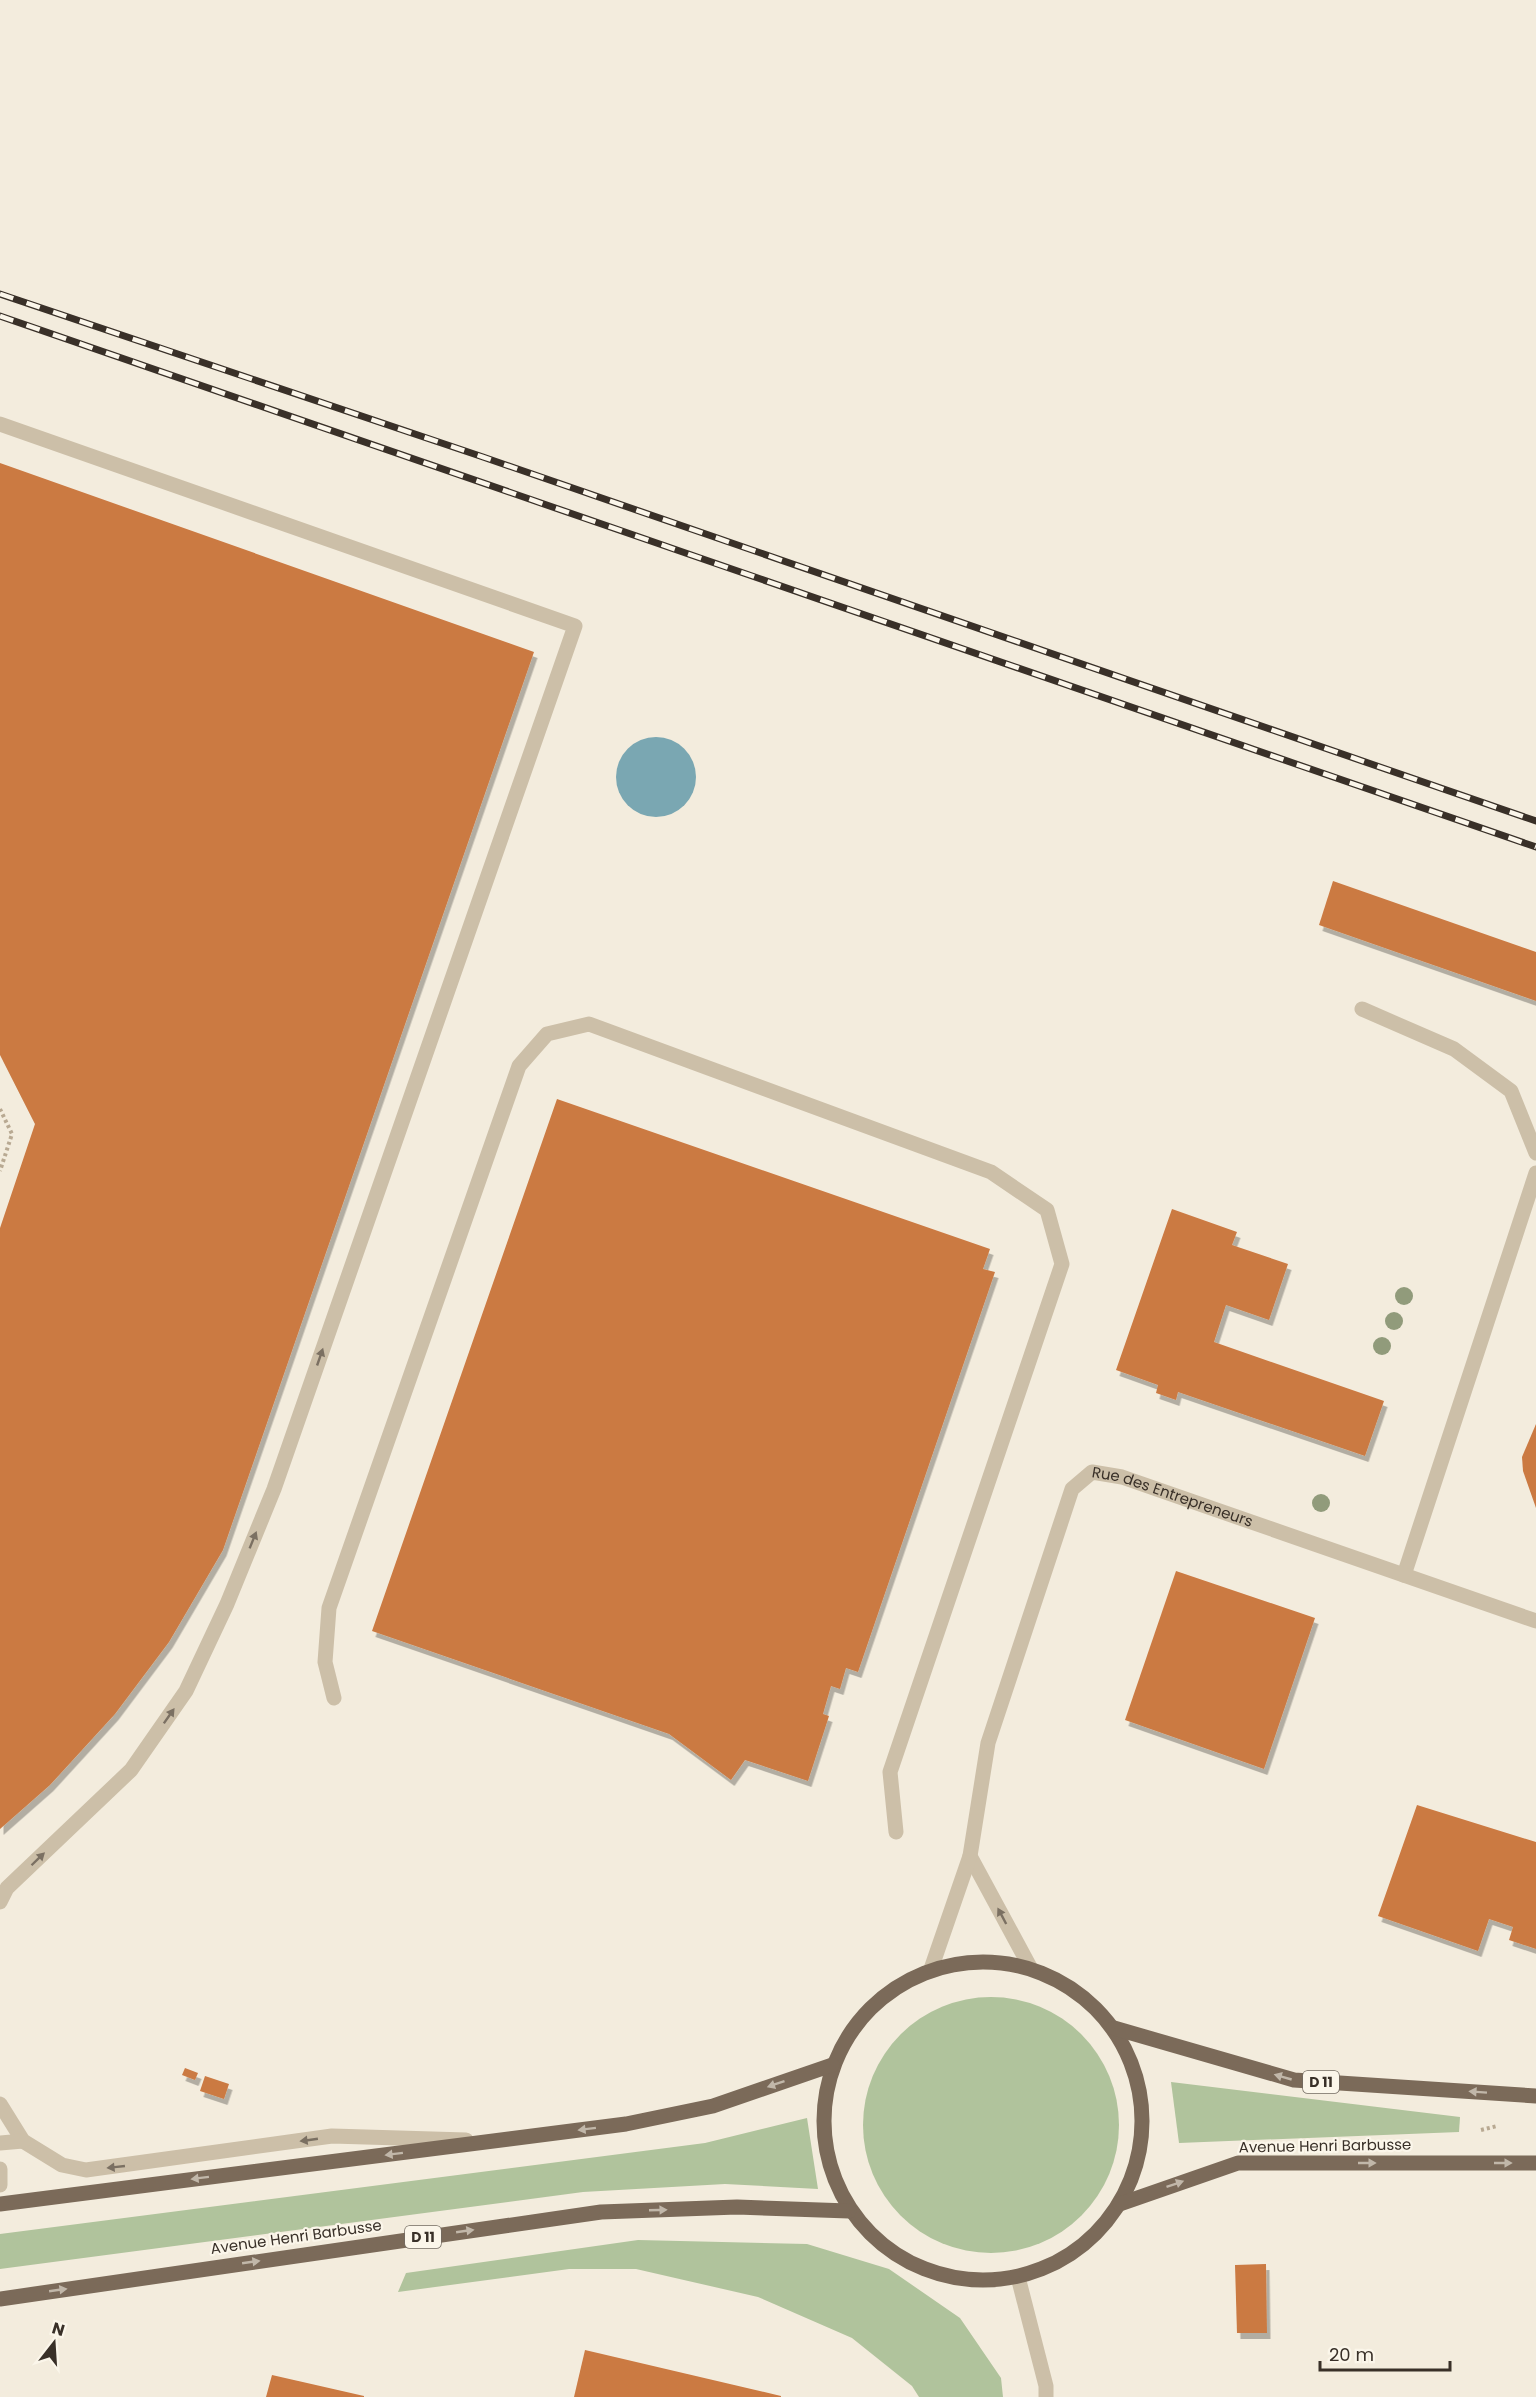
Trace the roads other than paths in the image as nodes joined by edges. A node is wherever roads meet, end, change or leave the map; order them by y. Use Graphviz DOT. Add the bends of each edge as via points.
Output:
graph roads {
  1 [pos="0,424"];
  2 [pos="1362,1009"];
  3 [pos="1536,1153"];
  4 [pos="1536,1173"];
  5 [pos="1404,1575"];
  6 [pos="1536,1621"];
  7 [pos="334,1698"];
  8 [pos="896,1832"];
  9 [pos="970,1856"];
  10 [pos="0,1902"];
  11 [pos="1030,1967"];
  12 [pos="931,1969"];
  13 [pos="1114,2028"];
  14 [pos="832,2065"];
  15 [pos="1536,2096"];
  16 [pos="0,2104"];
  17 [pos="23,2141"];
  18 [pos="493,2141"];
  19 [pos="0,2143"];
  20 [pos="1536,2163"];
  21 [pos="0,2169"];
  22 [pos="0,2185"];
  23 [pos="0,2204"];
  24 [pos="1120,2204"];
  25 [pos="849,2211"];
  26 [pos="1018,2277"];
  27 [pos="0,2299"];
  28 [pos="1046,2397"];
  10 -- 1 [label="street, one-way" via="7,1888 131,1770 186,1691 227,1604 274,1489 575,627"];
  2 -- 3 [label="street" via="1454,1049 1511,1091"];
  4 -- 5 [label="street"];
  5 -- 6 [label="street, Rue des Entrepreneurs"];
  5 -- 9 [label="street, Rue des Entrepreneurs" via="1122,1477 1092,1472 1072,1489 988,1743"];
  7 -- 8 [label="street" via="325,1662 329,1608 519,1066 548,1034 589,1023 991,1172 1047,1210 1062,1264 890,1772"];
  11 -- 9 [label="street, one-way"];
  9 -- 12 [label="street, Rue des Entrepreneurs"];
  11 -- 12 [label="main road" via="980,1960"];
  11 -- 13 [label="main road" via="1077,1991"];
  12 -- 14 [label="main road" via="889,1990 854,2023"];
  15 -- 13 [label="main road, D 11, one-way" via="1294,2080"];
  13 -- 24 [label="main road" via="1134,2069 1143,2115 1138,2161"];
  14 -- 18 [label="main road, one-way" via="713,2106 626,2124"];
  14 -- 25 [label="main road" via="822,2112 827,2160"];
  16 -- 17 [label="street"];
  18 -- 17 [label="street, one-way" via="332,2136 86,2170 62,2165"];
  17 -- 19 [label="street"];
  18 -- 23 [label="main road, one-way"];
  24 -- 20 [label="main road, Avenue Henri Barbusse, one-way" via="1238,2163"];
  21 -- 22 [label="street"];
  24 -- 26 [label="main road" via="1093,2237 1058,2262"];
  25 -- 26 [label="main road" via="878,2242 920,2268 968,2280"];
  27 -- 25 [label="main road, Avenue Henri Barbusse / D 11, one-way" via="601,2212 737,2207"];
  26 -- 28 [label="street"];
}
